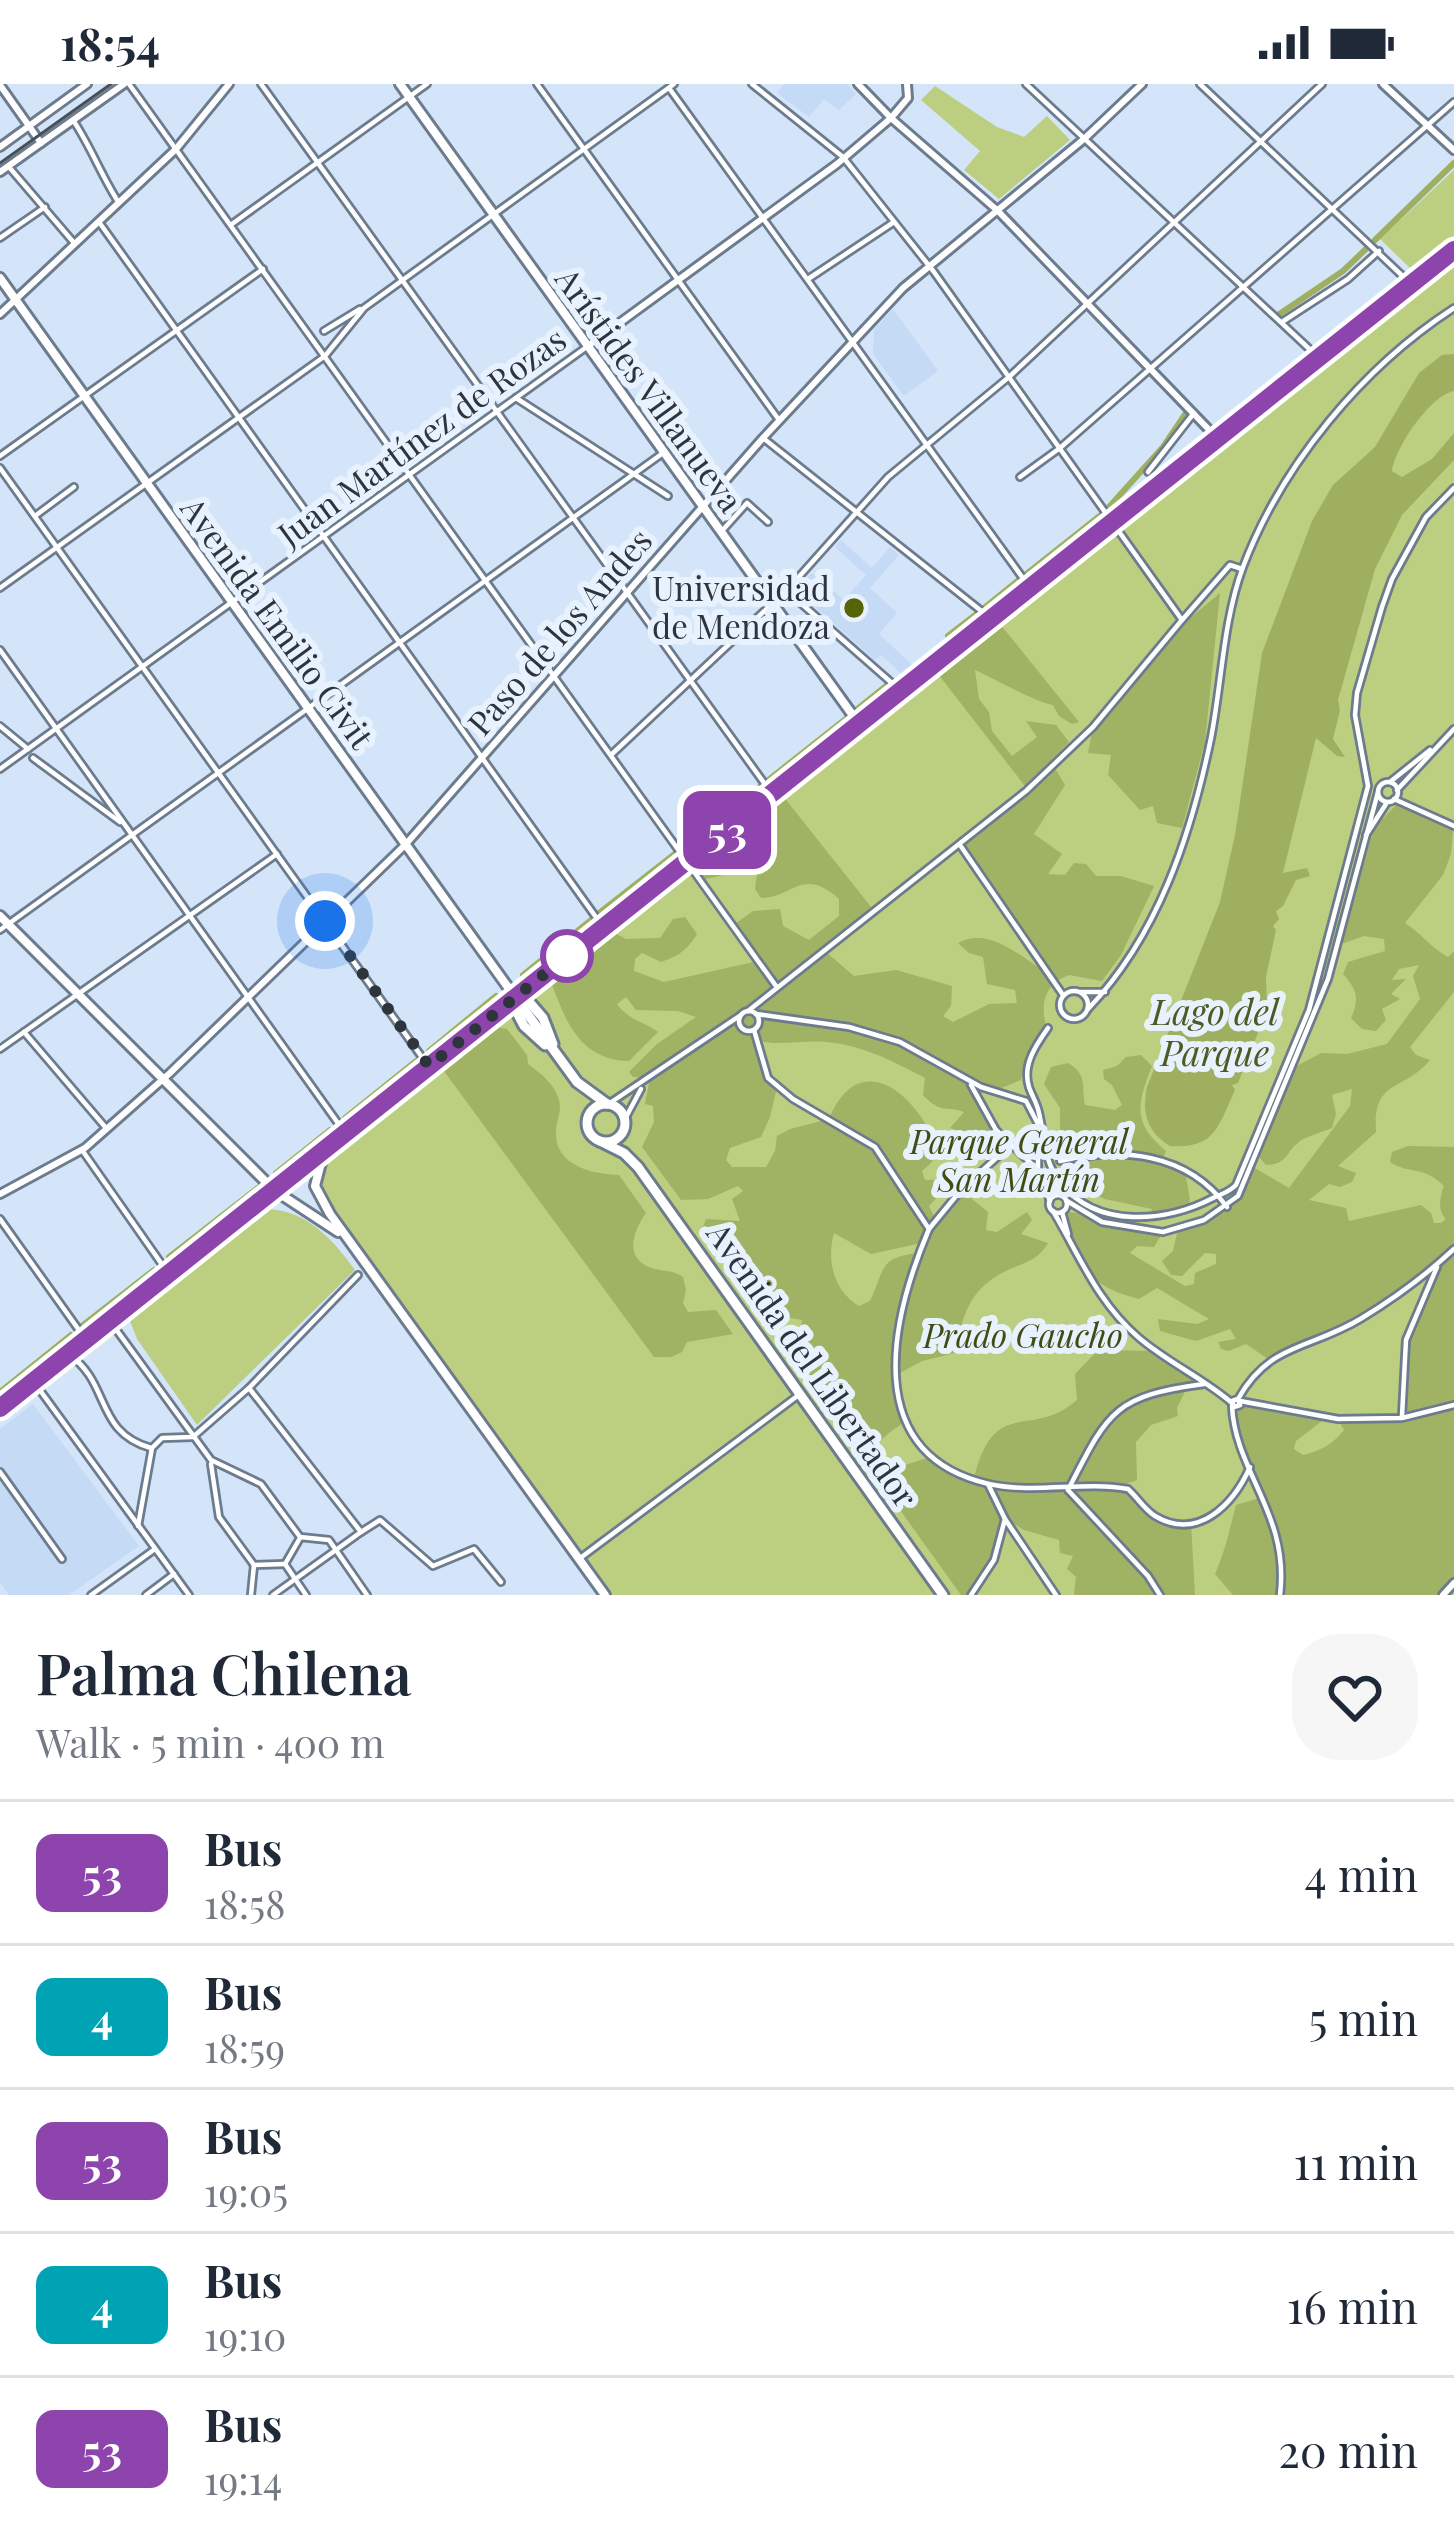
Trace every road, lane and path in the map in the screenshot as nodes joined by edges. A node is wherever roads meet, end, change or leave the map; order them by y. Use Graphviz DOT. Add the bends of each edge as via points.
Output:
graph roads {
  1 [pos="87,84"];
  2 [pos="126,84"];
  3 [pos="229,84"];
  4 [pos="261,84"];
  5 [pos="400,84"];
  6 [pos="428,84"];
  7 [pos="537,84"];
  8 [pos="752,84"];
  9 [pos="858,84"];
  10 [pos="907,84"];
  11 [pos="1026,84"];
  12 [pos="1142,84"];
  13 [pos="1200,84"];
  14 [pos="1322,84"];
  15 [pos="1383,84"];
  16 [pos="0,85"];
  17 [pos="672,86"];
  18 [pos="410,98"];
  19 [pos="1454,102"];
  20 [pos="890,118"];
  21 [pos="73,120"];
  22 [pos="29,126"];
  23 [pos="1428,126"];
  24 [pos="1084,139"];
  25 [pos="41,142"];
  26 [pos="1260,142"];
  27 [pos="0,147"];
  28 [pos="176,149"];
  29 [pos="584,149"];
  30 [pos="1454,150"];
  31 [pos="844,158"];
  32 [pos="318,164"];
  33 [pos="8,166"];
  34 [pos="0,172"];
  35 [pos="119,202"];
  36 [pos="45,207"];
  37 [pos="1334,209"];
  38 [pos="998,211"];
  39 [pos="494,215"];
  40 [pos="764,220"];
  41 [pos="99,222"];
  42 [pos="894,222"];
  43 [pos="1174,223"];
  44 [pos="231,225"];
  45 [pos="0,238"];
  46 [pos="75,244"];
  47 [pos="1454,250"];
  48 [pos="1378,251"];
  49 [pos="928,266"];
  50 [pos="263,269"];
  51 [pos="0,278"];
  52 [pos="807,279"];
  53 [pos="403,281"];
  54 [pos="679,281"];
  55 [pos="1412,284"];
  56 [pos="1244,287"];
  57 [pos="16,300"];
  58 [pos="1088,304"];
  59 [pos="364,308"];
  60 [pos="1454,308"];
  61 [pos="0,314"];
  62 [pos="1281,322"];
  63 [pos="177,331"];
  64 [pos="324,331"];
  65 [pos="852,341"];
  66 [pos="588,346"];
  67 [pos="325,356"];
  68 [pos="1319,358"];
  69 [pos="1152,368"];
  70 [pos="1009,376"];
  71 [pos="85,396"];
  72 [pos="516,398"];
  73 [pos="496,412"];
  74 [pos="1194,413"];
  75 [pos="238,417"];
  76 [pos="779,420"];
  77 [pos="763,437"];
  78 [pos="1218,439"];
  79 [pos="927,445"];
  80 [pos="1060,448"];
  81 [pos="664,452"];
  82 [pos="0,456"];
  83 [pos="0,468"];
  84 [pos="1148,472"];
  85 [pos="410,474"];
  86 [pos="634,474"];
  87 [pos="1020,477"];
  88 [pos="146,482"];
  89 [pos="74,487"];
  90 [pos="1454,488"];
  91 [pos="668,496"];
  92 [pos="703,506"];
  93 [pos="858,512"];
  94 [pos="34,516"];
  95 [pos="573,518"];
  96 [pos="769,522"];
  97 [pos="1113,522"];
  98 [pos="721,532"];
  99 [pos="324,537"];
  100 [pos="57,547"];
  101 [pos="1242,568"];
  102 [pos="487,581"];
  103 [pos="0,588"];
  104 [pos="1030,588"];
  105 [pos="787,591"];
  106 [pos="626,592"];
  107 [pos="232,602"];
  108 [pos="772,603"];
  109 [pos="992,619"];
  110 [pos="1181,620"];
  111 [pos="401,644"];
  112 [pos="0,650"];
  113 [pos="142,667"];
  114 [pos="555,675"];
  115 [pos="690,680"];
  116 [pos="901,692"];
  117 [pos="309,709"];
  118 [pos="859,724"];
  119 [pos="0,726"];
  120 [pos="56,729"];
  121 [pos="1454,729"];
  122 [pos="1435,747"];
  123 [pos="28,749"];
  124 [pos="612,754"];
  125 [pos="33,758"];
  126 [pos="481,759"];
  127 [pos="0,770"];
  128 [pos="220,775"];
  129 [pos="1390,782"];
  130 [pos="1397,790"];
  131 [pos="1378,792"];
  132 [pos="772,794"];
  133 [pos="1391,801"];
  134 [pos="113,815"];
  135 [pos="1454,826"];
  136 [pos="1366,835"];
  137 [pos="133,836"];
  138 [pos="406,844"];
  139 [pos="960,845"];
  140 [pos="277,854"];
  141 [pos="689,860"];
  142 [pos="189,915"];
  143 [pos="325,921"];
  144 [pos="3,924"];
  145 [pos="603,927"];
  146 [pos="778,987"];
  147 [pos="1081,992"];
  148 [pos="1105,992"];
  149 [pos="78,994"];
  150 [pos="1064,995"];
  151 [pos="515,997"];
  152 [pos="248,998"];
  153 [pos="1088,1009"];
  154 [pos="753,1010"];
  155 [pos="741,1015"];
  156 [pos="775,1018"];
  157 [pos="1048,1028"];
  158 [pos="742,1029"];
  159 [pos="755,1029"];
  160 [pos="723,1030"];
  161 [pos="24,1032"];
  162 [pos="0,1049"];
  163 [pos="429,1066"];
  164 [pos="163,1079"];
  165 [pos="968,1080"];
  166 [pos="577,1082"];
  167 [pos="644,1084"];
  168 [pos="609,1103"];
  169 [pos="588,1118"];
  170 [pos="624,1122"];
  171 [pos="106,1129"];
  172 [pos="345,1133"];
  173 [pos="601,1142"];
  174 [pos="326,1148"];
  175 [pos="82,1150"];
  176 [pos="1004,1151"];
  177 [pos="1060,1162"];
  178 [pos="638,1167"];
  179 [pos="1038,1170"];
  180 [pos="1045,1184"];
  181 [pos="274,1190"];
  182 [pos="0,1194"];
  183 [pos="1058,1195"];
  184 [pos="1218,1195"];
  185 [pos="1050,1201"];
  186 [pos="1067,1202"];
  187 [pos="1228,1207"];
  188 [pos="1053,1211"];
  189 [pos="1063,1211"];
  190 [pos="1085,1214"];
  191 [pos="0,1219"];
  192 [pos="929,1229"];
  193 [pos="1070,1239"];
  194 [pos="349,1240"];
  195 [pos="1454,1249"];
  196 [pos="1440,1262"];
  197 [pos="169,1274"];
  198 [pos="358,1275"];
  199 [pos="110,1321"];
  200 [pos="86,1340"];
  201 [pos="68,1354"];
  202 [pos="34,1382"];
  203 [pos="1204,1384"];
  204 [pos="249,1388"];
  205 [pos="800,1394"];
  206 [pos="1235,1402"];
  207 [pos="1454,1405"];
  208 [pos="0,1408"];
  209 [pos="1402,1418"];
  210 [pos="193,1437"];
  211 [pos="152,1448"];
  212 [pos="211,1460"];
  213 [pos="1250,1467"];
  214 [pos="0,1472"];
  215 [pos="988,1484"];
  216 [pos="1068,1490"];
  217 [pos="1005,1519"];
  218 [pos="138,1526"];
  219 [pos="361,1532"];
  220 [pos="300,1537"];
  221 [pos="155,1549"];
  222 [pos="335,1550"];
  223 [pos="579,1558"];
  224 [pos="62,1559"];
  225 [pos="285,1564"];
  226 [pos="254,1565"];
  227 [pos="174,1574"];
  228 [pos="295,1579"];
  229 [pos="501,1582"];
  230 [pos="1454,1583"];
  231 [pos="91,1595"];
  232 [pos="146,1595"];
  233 [pos="189,1595"];
  234 [pos="251,1595"];
  235 [pos="273,1595"];
  236 [pos="306,1595"];
  237 [pos="367,1595"];
  238 [pos="605,1595"];
  239 [pos="943,1595"];
  240 [pos="971,1595"];
  241 [pos="1056,1595"];
  242 [pos="1160,1595"];
  243 [pos="1280,1595"];
  244 [pos="1443,1595"];
  1 -- 22 [label="street"];
  2 -- 21 [label="street"];
  2 -- 28 [label="street"];
  3 -- 28 [label="street"];
  4 -- 32 [label="street"];
  5 -- 18 [label="main road, Arístides Villanueva"];
  6 -- 18 [label="street"];
  7 -- 29 [label="street"];
  8 -- 31 [label="street"];
  9 -- 20 [label="street"];
  10 -- 20 [label="street, Juan Martínez de Rozas" via="908,98"];
  11 -- 24 [label="street"];
  12 -- 24 [label="street, Paso de los Andes"];
  13 -- 26 [label="street"];
  14 -- 26 [label="street"];
  15 -- 23 [label="street"];
  16 -- 22 [label="street"];
  17 -- 29 [label="street"];
  17 -- 40 [label="street"];
  18 -- 32 [label="street"];
  18 -- 39 [label="main road, Arístides Villanueva"];
  19 -- 23 [label="street"];
  20 -- 31 [label="street, Juan Martínez de Rozas"];
  20 -- 38 [label="street"];
  21 -- 25 [label="street"];
  21 -- 35 [label="street"];
  22 -- 25 [label="street"];
  22 -- 27 [label="street"];
  23 -- 30 [label="street"];
  23 -- 37 [label="street"];
  24 -- 38 [label="street, Paso de los Andes"];
  24 -- 43 [label="street"];
  25 -- 33 [label="street"];
  26 -- 37 [label="street"];
  26 -- 43 [label="street"];
  28 -- 35 [label="street"];
  28 -- 44 [label="street"];
  29 -- 39 [label="street"];
  29 -- 54 [label="street"];
  31 -- 40 [label="street, Juan Martínez de Rozas"];
  31 -- 42 [label="street"];
  32 -- 44 [label="street"];
  32 -- 53 [label="street"];
  33 -- 34 [label="street"];
  33 -- 36 [label="street"];
  35 -- 41 [label="street"];
  36 -- 45 [label="street"];
  36 -- 46 [label="street"];
  37 -- 48 [label="street"];
  37 -- 56 [label="street"];
  38 -- 49 [label="street, Paso de los Andes"];
  38 -- 58 [label="street"];
  39 -- 53 [label="street"];
  39 -- 66 [label="main road, Arístides Villanueva"];
  40 -- 52 [label="street"];
  40 -- 54 [label="street, Juan Martínez de Rozas"];
  41 -- 46 [label="street"];
  41 -- 63 [label="street"];
  42 -- 49 [label="street"];
  42 -- 52 [label="street"];
  43 -- 56 [label="street"];
  43 -- 58 [label="street"];
  44 -- 50 [label="street"];
  46 -- 57 [label="street"];
  47 -- 55 [label="main road"];
  48 -- 55 [label="street"];
  48 -- 62 [label="street"];
  49 -- 65 [label="street, Paso de los Andes"];
  49 -- 70 [label="street"];
  50 -- 63 [label="street"];
  50 -- 67 [label="street"];
  51 -- 57 [label="main road, Avenida Emilio Civit"];
  52 -- 65 [label="street"];
  53 -- 59 [label="street"];
  53 -- 73 [label="street"];
  54 -- 66 [label="street, Juan Martínez de Rozas"];
  54 -- 76 [label="street"];
  55 -- 68 [label="main road"];
  56 -- 62 [label="street"];
  56 -- 69 [label="street"];
  57 -- 61 [label="street"];
  57 -- 71 [label="main road, Avenida Emilio Civit"];
  58 -- 69 [label="street"];
  58 -- 70 [label="street"];
  59 -- 64 [label="street"];
  59 -- 67 [label="street"];
  60 -- 101 [label="street" via="1356,391 1289,480"];
  62 -- 68 [label="street"];
  63 -- 71 [label="street"];
  63 -- 75 [label="street"];
  65 -- 76 [label="street, Paso de los Andes"];
  65 -- 79 [label="street"];
  66 -- 72 [label="street, Juan Martínez de Rozas"];
  66 -- 81 [label="main road, Arístides Villanueva"];
  67 -- 75 [label="street"];
  67 -- 85 [label="street"];
  68 -- 78 [label="main road"];
  69 -- 74 [label="street"];
  69 -- 80 [label="street"];
  70 -- 79 [label="street"];
  70 -- 80 [label="street"];
  71 -- 82 [label="street"];
  71 -- 88 [label="main road, Avenida Emilio Civit"];
  72 -- 73 [label="street, Juan Martínez de Rozas"];
  72 -- 86 [label="street"];
  73 -- 85 [label="street, Juan Martínez de Rozas"];
  73 -- 95 [label="street"];
  74 -- 78 [label="street"];
  74 -- 84 [label="street"];
  75 -- 88 [label="street"];
  75 -- 99 [label="street"];
  76 -- 77 [label="street, Paso de los Andes"];
  77 -- 92 [label="street, Paso de los Andes"];
  77 -- 93 [label="street"];
  78 -- 97 [label="main road"];
  79 -- 93 [label="street"];
  79 -- 104 [label="street"];
  80 -- 87 [label="street"];
  80 -- 97 [label="street"];
  81 -- 86 [label="street"];
  81 -- 92 [label="main road, Arístides Villanueva"];
  83 -- 94 [label="street"];
  85 -- 99 [label="street, Juan Martínez de Rozas"];
  85 -- 102 [label="street"];
  86 -- 91 [label="street"];
  86 -- 95 [label="street"];
  88 -- 100 [label="street"];
  88 -- 107 [label="main road, Avenida Emilio Civit"];
  89 -- 94 [label="street"];
  90 -- 184 [label="street" via="1426,517 1382,608 1357,693 1368,787 1309,1010 1243,1172"];
  92 -- 98 [label="main road, Arístides Villanueva"];
  92 -- 106 [label="street, Paso de los Andes"];
  93 -- 105 [label="street"];
  93 -- 109 [label="street"];
  94 -- 100 [label="street"];
  95 -- 102 [label="street"];
  95 -- 106 [label="street"];
  96 -- 98 [label="street" via="747,503"];
  97 -- 104 [label="main road"];
  97 -- 110 [label="street"];
  98 -- 108 [label="main road, Arístides Villanueva"];
  99 -- 107 [label="street, Juan Martínez de Rozas"];
  99 -- 111 [label="street"];
  100 -- 103 [label="street"];
  100 -- 113 [label="street"];
  101 -- 110 [label="street" via="1230,565"];
  101 -- 148 [label="street" via="1181,848 1160,902"];
  102 -- 111 [label="street"];
  102 -- 114 [label="street"];
  104 -- 109 [label="main road"];
  105 -- 108 [label="street"];
  105 -- 116 [label="street"];
  106 -- 114 [label="street, Paso de los Andes"];
  106 -- 115 [label="street"];
  107 -- 113 [label="street, Juan Martínez de Rozas"];
  107 -- 117 [label="main road, Avenida Emilio Civit"];
  108 -- 115 [label="street"];
  108 -- 118 [label="main road, Arístides Villanueva"];
  109 -- 116 [label="main road"];
  110 -- 139 [label="street" via="1093,727"];
  111 -- 117 [label="street"];
  111 -- 126 [label="street"];
  112 -- 120 [label="street"];
  113 -- 120 [label="street, Juan Martínez de Rozas"];
  113 -- 128 [label="street"];
  114 -- 124 [label="street"];
  114 -- 126 [label="street, Paso de los Andes"];
  115 -- 124 [label="street"];
  115 -- 132 [label="street"];
  116 -- 118 [label="main road"];
  117 -- 128 [label="street"];
  117 -- 138 [label="main road, Avenida Emilio Civit"];
  118 -- 132 [label="main road"];
  119 -- 123 [label="street"];
  120 -- 123 [label="street, Juan Martínez de Rozas"];
  120 -- 134 [label="street"];
  121 -- 122 [label="street"];
  122 -- 129 [label="street"];
  122 -- 130 [label="street"];
  123 -- 127 [label="street, Juan Martínez de Rozas"];
  124 -- 141 [label="street"];
  125 -- 134 [label="street"];
  126 -- 138 [label="street, Paso de los Andes"];
  126 -- 145 [label="street"];
  128 -- 137 [label="street"];
  128 -- 140 [label="street"];
  129 -- 130 [label="street"];
  129 -- 131 [label="street"];
  130 -- 133 [label="street"];
  131 -- 133 [label="street"];
  131 -- 136 [label="street"];
  132 -- 141 [label="main road"];
  133 -- 135 [label="street"];
  133 -- 136 [label="street"];
  134 -- 137 [label="street"];
  136 -- 187 [label="street" via="1314,1018 1248,1178"];
  137 -- 142 [label="street"];
  137 -- 144 [label="street"];
  138 -- 143 [label="street, Paso de los Andes"];
  138 -- 151 [label="main road, Avenida Emilio Civit"];
  139 -- 146 [label="street"];
  139 -- 150 [label="street"];
  140 -- 142 [label="street"];
  140 -- 143 [label="street"];
  141 -- 145 [label="main road"];
  141 -- 146 [label="street"];
  142 -- 149 [label="street"];
  142 -- 152 [label="street"];
  143 -- 152 [label="street, Paso de los Andes"];
  143 -- 163 [label="street"];
  144 -- 149 [label="main road"];
  145 -- 151 [label="main road"];
  146 -- 154 [label="street"];
  147 -- 148 [label="street"];
  147 -- 150 [label="street"];
  147 -- 153 [label="street"];
  148 -- 153 [label="street"];
  149 -- 161 [label="street"];
  149 -- 164 [label="main road"];
  150 -- 153 [label="street" via="1067,1017"];
  151 -- 163 [label="main road"];
  151 -- 166 [label="main road"];
  152 -- 164 [label="street, Paso de los Andes"];
  152 -- 172 [label="street"];
  154 -- 155 [label="street"];
  154 -- 156 [label="street"];
  154 -- 159 [label="street"];
  155 -- 158 [label="street"];
  155 -- 160 [label="street"];
  156 -- 159 [label="street"];
  156 -- 165 [label="street" via="900,1042"];
  157 -- 184 [label="street" via="1027,1065 1027,1083 1044,1150 1069,1192 1128,1217 1174,1216"];
  158 -- 159 [label="street"];
  158 -- 160 [label="street"];
  159 -- 192 [label="street" via="768,1078 875,1147"];
  160 -- 167 [label="street"];
  161 -- 162 [label="street"];
  161 -- 171 [label="street"];
  163 -- 172 [label="main road"];
  164 -- 171 [label="street, Paso de los Andes"];
  164 -- 181 [label="main road"];
  165 -- 179 [label="street" via="996,1130"];
  165 -- 179 [label="street" via="1026,1101 1036,1115"];
  166 -- 168 [label="main road"];
  166 -- 169 [label="main road"];
  167 -- 168 [label="street"];
  167 -- 170 [label="street"];
  168 -- 169 [label="main road"];
  168 -- 170 [label="main road"];
  169 -- 173 [label="main road" via="588,1133"];
  170 -- 173 [label="main road" via="614,1139"];
  170 -- 178 [label="main road, Avenida del Libertador"];
  171 -- 175 [label="street, Paso de los Andes"];
  172 -- 174 [label="main road"];
  173 -- 178 [label="main road, Avenida del Libertador"];
  174 -- 181 [label="main road"];
  174 -- 194 [label="main road" via="315,1186"];
  175 -- 182 [label="street, Paso de los Andes"];
  175 -- 197 [label="street"];
  176 -- 192 [label="street"];
  177 -- 184 [label="street" via="1114,1151 1142,1155"];
  178 -- 205 [label="main road, Avenida del Libertador"];
  179 -- 180 [label="street"];
  180 -- 183 [label="street"];
  180 -- 185 [label="street"];
  181 -- 194 [label="main road"];
  181 -- 197 [label="main road"];
  183 -- 185 [label="street"];
  183 -- 186 [label="street"];
  184 -- 187 [label="street"];
  185 -- 188 [label="street"];
  186 -- 189 [label="street"];
  186 -- 190 [label="street"];
  187 -- 190 [label="street" via="1163,1232"];
  188 -- 189 [label="street"];
  188 -- 193 [label="street"];
  189 -- 190 [label="street"];
  189 -- 193 [label="street"];
  191 -- 200 [label="street"];
  192 -- 215 [label="street" via="901,1314 897,1399 920,1446"];
  193 -- 203 [label="street" via="1120,1320"];
  194 -- 223 [label="main road"];
  195 -- 196 [label="street"];
  196 -- 206 [label="street" via="1358,1321 1268,1359"];
  196 -- 209 [label="street" via="1406,1340"];
  197 -- 199 [label="main road"];
  198 -- 204 [label="street"];
  199 -- 200 [label="main road"];
  199 -- 210 [label="street"];
  200 -- 201 [label="main road"];
  201 -- 202 [label="main road"];
  201 -- 211 [label="street" via="88,1370 116,1429"];
  202 -- 208 [label="main road"];
  202 -- 218 [label="street"];
  203 -- 206 [label="street"];
  203 -- 216 [label="street" via="1120,1407 1099,1429"];
  204 -- 210 [label="street"];
  204 -- 219 [label="street"];
  205 -- 223 [label="street"];
  205 -- 239 [label="main road, Avenida del Libertador"];
  206 -- 209 [label="street" via="1338,1419"];
  206 -- 213 [label="street"];
  207 -- 209 [label="street"];
  210 -- 211 [label="street" via="162,1438"];
  210 -- 212 [label="street"];
  211 -- 218 [label="street"];
  212 -- 220 [label="street" via="261,1484"];
  212 -- 226 [label="street" via="218,1517"];
  213 -- 216 [label="street" via="1222,1511 1191,1523 1161,1519 1128,1490"];
  213 -- 243 [label="street" via="1275,1523"];
  214 -- 224 [label="street"];
  215 -- 216 [label="street"];
  215 -- 217 [label="street"];
  216 -- 242 [label="street"];
  217 -- 240 [label="street" via="988,1574"];
  217 -- 241 [label="street"];
  218 -- 221 [label="street"];
  219 -- 222 [label="street"];
  219 -- 229 [label="street" via="380,1520 433,1566 474,1549"];
  220 -- 222 [label="street" via="328,1540"];
  220 -- 225 [label="street"];
  221 -- 227 [label="street"];
  221 -- 231 [label="street"];
  222 -- 228 [label="street"];
  222 -- 237 [label="street"];
  223 -- 238 [label="main road"];
  225 -- 226 [label="street"];
  225 -- 228 [label="street"];
  226 -- 234 [label="street"];
  227 -- 232 [label="street"];
  227 -- 233 [label="street"];
  228 -- 235 [label="street"];
  228 -- 236 [label="street"];
  230 -- 244 [label="street"];
}
